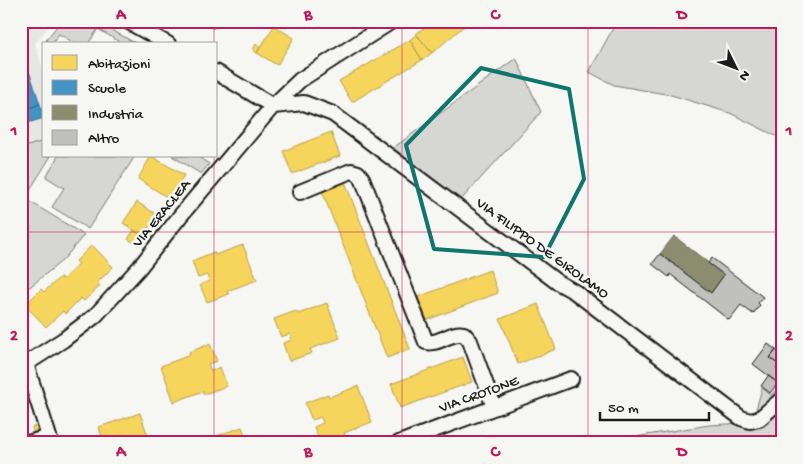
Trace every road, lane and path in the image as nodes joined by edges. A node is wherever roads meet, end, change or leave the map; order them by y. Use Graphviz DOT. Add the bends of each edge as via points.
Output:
graph roads {
  1 [pos="127,21"];
  2 [pos="392,21"];
  3 [pos="164,42"];
  4 [pos="218,73"];
  5 [pos="273,106"];
  6 [pos="300,192"];
  7 [pos="24,366"];
  8 [pos="571,379"];
  9 [pos="782,399"];
  10 [pos="494,407"];
  11 [pos="50,440"];
  12 [pos="28,443"];
  13 [pos="399,443"];
  1 -- 3 [label="street"];
  2 -- 5 [label="street, VIA ERACLEA" via="300,80"];
  4 -- 5 [label="street"];
  5 -- 7 [label="street, VIA ERACLEA" via="140,268 95,316"];
  5 -- 9 [label="street, VIA FILIPPO DE GIROLAMO" via="304,103 333,114 741,418 759,419"];
  6 -- 10 [label="street" via="351,171 358,173 426,342 433,344 458,333 464,334 470,341"];
  7 -- 11 [label="street"];
  8 -- 10 [label="street, VIA CROTONE"];
  10 -- 13 [label="street, VIA CROTONE"];
  11 -- 12 [label="street"];
}
